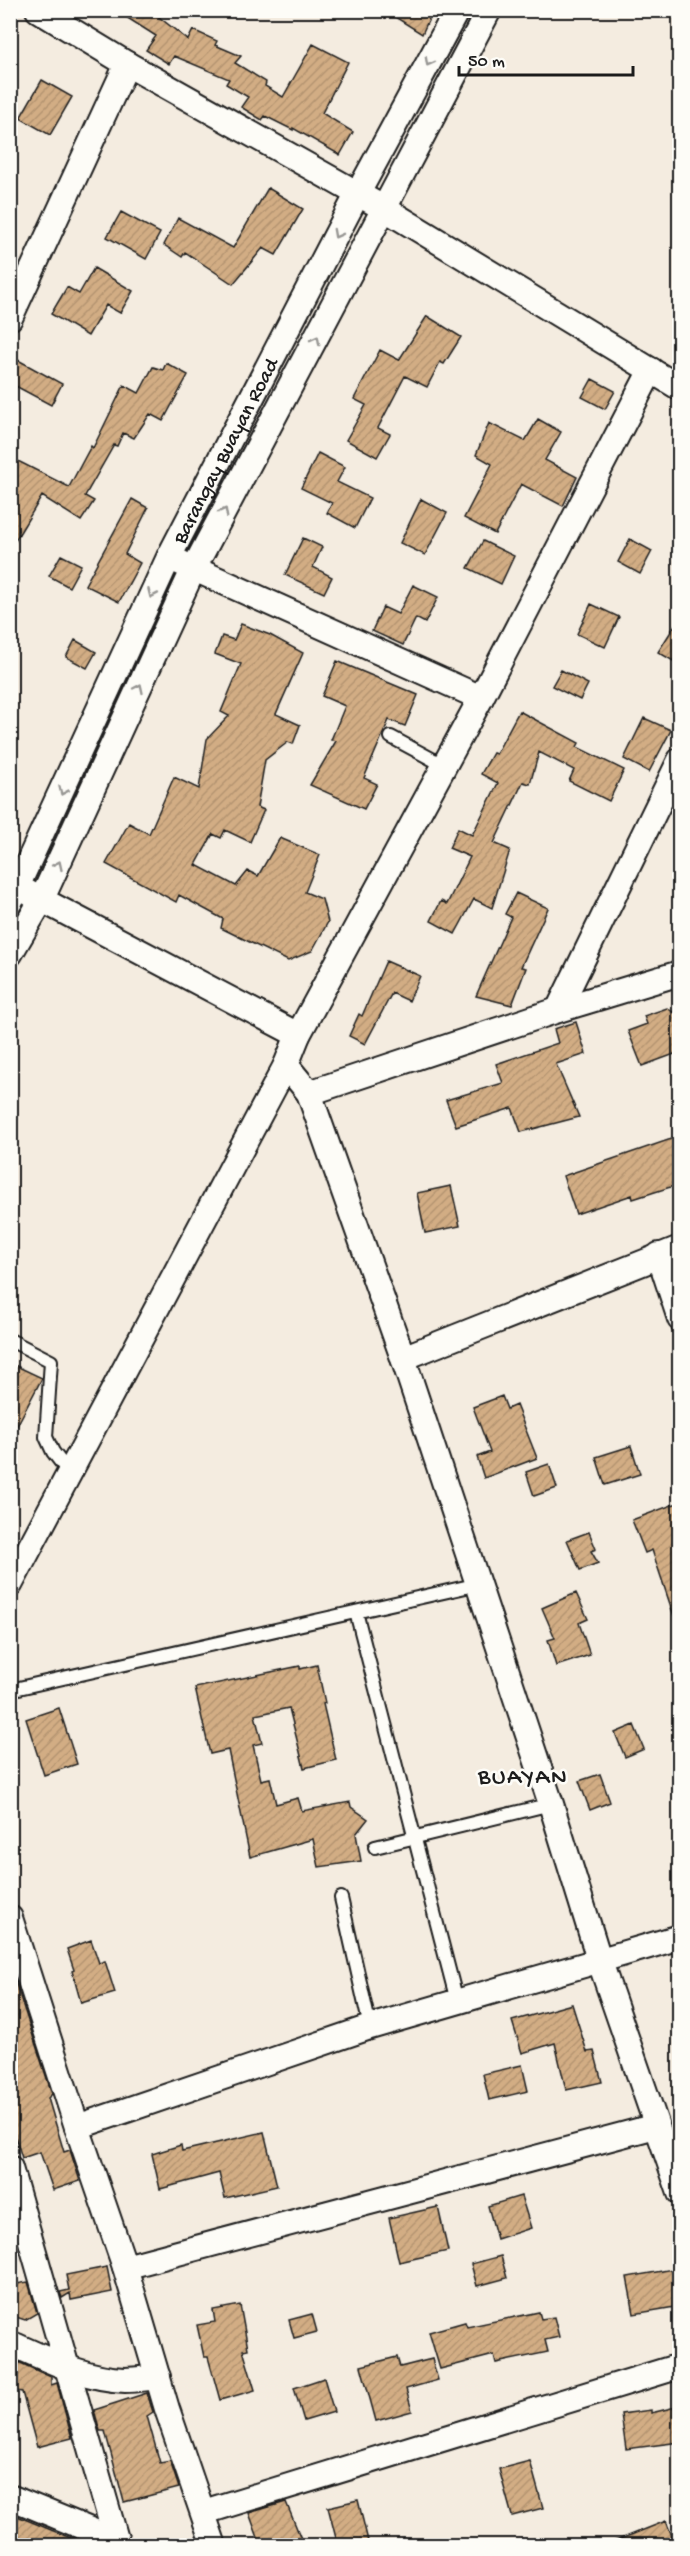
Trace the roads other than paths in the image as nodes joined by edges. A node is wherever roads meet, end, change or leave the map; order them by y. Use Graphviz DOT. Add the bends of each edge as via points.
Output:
graph roads {
  1 [pos="38,10"];
  2 [pos="457,10"];
  3 [pos="489,10"];
  4 [pos="126,64"];
  5 [pos="358,193"];
  6 [pos="386,209"];
  7 [pos="10,318"];
  8 [pos="651,370"];
  9 [pos="680,388"];
  10 [pos="169,557"];
  11 [pos="193,570"];
  12 [pos="481,698"];
  13 [pos="391,737"];
  14 [pos="79,753"];
  15 [pos="680,760"];
  16 [pos="105,763"];
  17 [pos="443,765"];
  18 [pos="13,891"];
  19 [pos="41,901"];
  20 [pos="10,954"];
  21 [pos="680,973"];
  22 [pos="558,1010"];
  23 [pos="298,1035"];
  24 [pos="286,1065"];
  25 [pos="309,1093"];
  26 [pos="669,1251"];
  27 [pos="680,1319"];
  28 [pos="10,1340"];
  29 [pos="403,1358"];
  30 [pos="70,1474"];
  31 [pos="479,1584"];
  32 [pos="10,1585"];
  33 [pos="356,1612"];
  34 [pos="10,1690"];
  35 [pos="551,1804"];
  36 [pos="416,1838"];
  37 [pos="375,1847"];
  38 [pos="341,1898"];
  39 [pos="10,1918"];
  40 [pos="680,1937"];
  41 [pos="599,1959"];
  42 [pos="457,2001"];
  43 [pos="370,2027"];
  44 [pos="656,2126"];
  45 [pos="77,2127"];
  46 [pos="10,2168"];
  47 [pos="680,2193"];
  48 [pos="125,2266"];
  49 [pos="10,2343"];
  50 [pos="680,2366"];
  51 [pos="67,2368"];
  52 [pos="158,2377"];
  53 [pos="10,2497"];
  54 [pos="204,2512"];
  55 [pos="118,2543"];
  56 [pos="214,2546"];
  1 -- 4 [label="street"];
  2 -- 5 [label="street, Barangay Buayan Road, one-way"];
  3 -- 6 [label="street"];
  4 -- 5 [label="street"];
  4 -- 7 [label="street"];
  5 -- 6 [label="street"];
  5 -- 10 [label="street, Barangay Buayan Road, one-way"];
  6 -- 8 [label="street"];
  11 -- 6 [label="street, one-way"];
  8 -- 9 [label="street"];
  8 -- 12 [label="street"];
  10 -- 11 [label="street"];
  10 -- 14 [label="street, Barangay Buayan Road, one-way"];
  11 -- 12 [label="street"];
  16 -- 11 [label="street, one-way"];
  12 -- 17 [label="street"];
  13 -- 17 [label="lane"];
  14 -- 16 [label="street"];
  14 -- 18 [label="street, Barangay Buayan Road, one-way"];
  15 -- 22 [label="street"];
  19 -- 16 [label="street, one-way"];
  17 -- 23 [label="street"];
  18 -- 19 [label="street"];
  19 -- 20 [label="street"];
  19 -- 23 [label="street"];
  21 -- 22 [label="street"];
  22 -- 25 [label="street"];
  23 -- 24 [label="street"];
  24 -- 25 [label="street"];
  24 -- 30 [label="street"];
  25 -- 29 [label="street"];
  26 -- 27 [label="street"];
  26 -- 29 [label="street"];
  28 -- 30 [label="lane" via="51,1361 46,1437"];
  29 -- 31 [label="street"];
  30 -- 32 [label="street"];
  31 -- 33 [label="lane"];
  31 -- 35 [label="street"];
  33 -- 34 [label="lane"];
  33 -- 36 [label="lane"];
  35 -- 36 [label="lane"];
  35 -- 41 [label="street"];
  36 -- 37 [label="lane"];
  36 -- 42 [label="lane"];
  38 -- 43 [label="lane"];
  39 -- 45 [label="street"];
  40 -- 41 [label="street"];
  41 -- 42 [label="street"];
  41 -- 44 [label="street"];
  42 -- 43 [label="street"];
  43 -- 45 [label="street"];
  44 -- 47 [label="street"];
  44 -- 48 [label="street"];
  45 -- 48 [label="street"];
  46 -- 51 [label="street"];
  48 -- 52 [label="street"];
  49 -- 51 [label="street"];
  50 -- 54 [label="street"];
  51 -- 52 [label="street" via="126,2380"];
  51 -- 55 [label="street"];
  52 -- 54 [label="street"];
  53 -- 55 [label="street"];
  54 -- 56 [label="street"];
}
